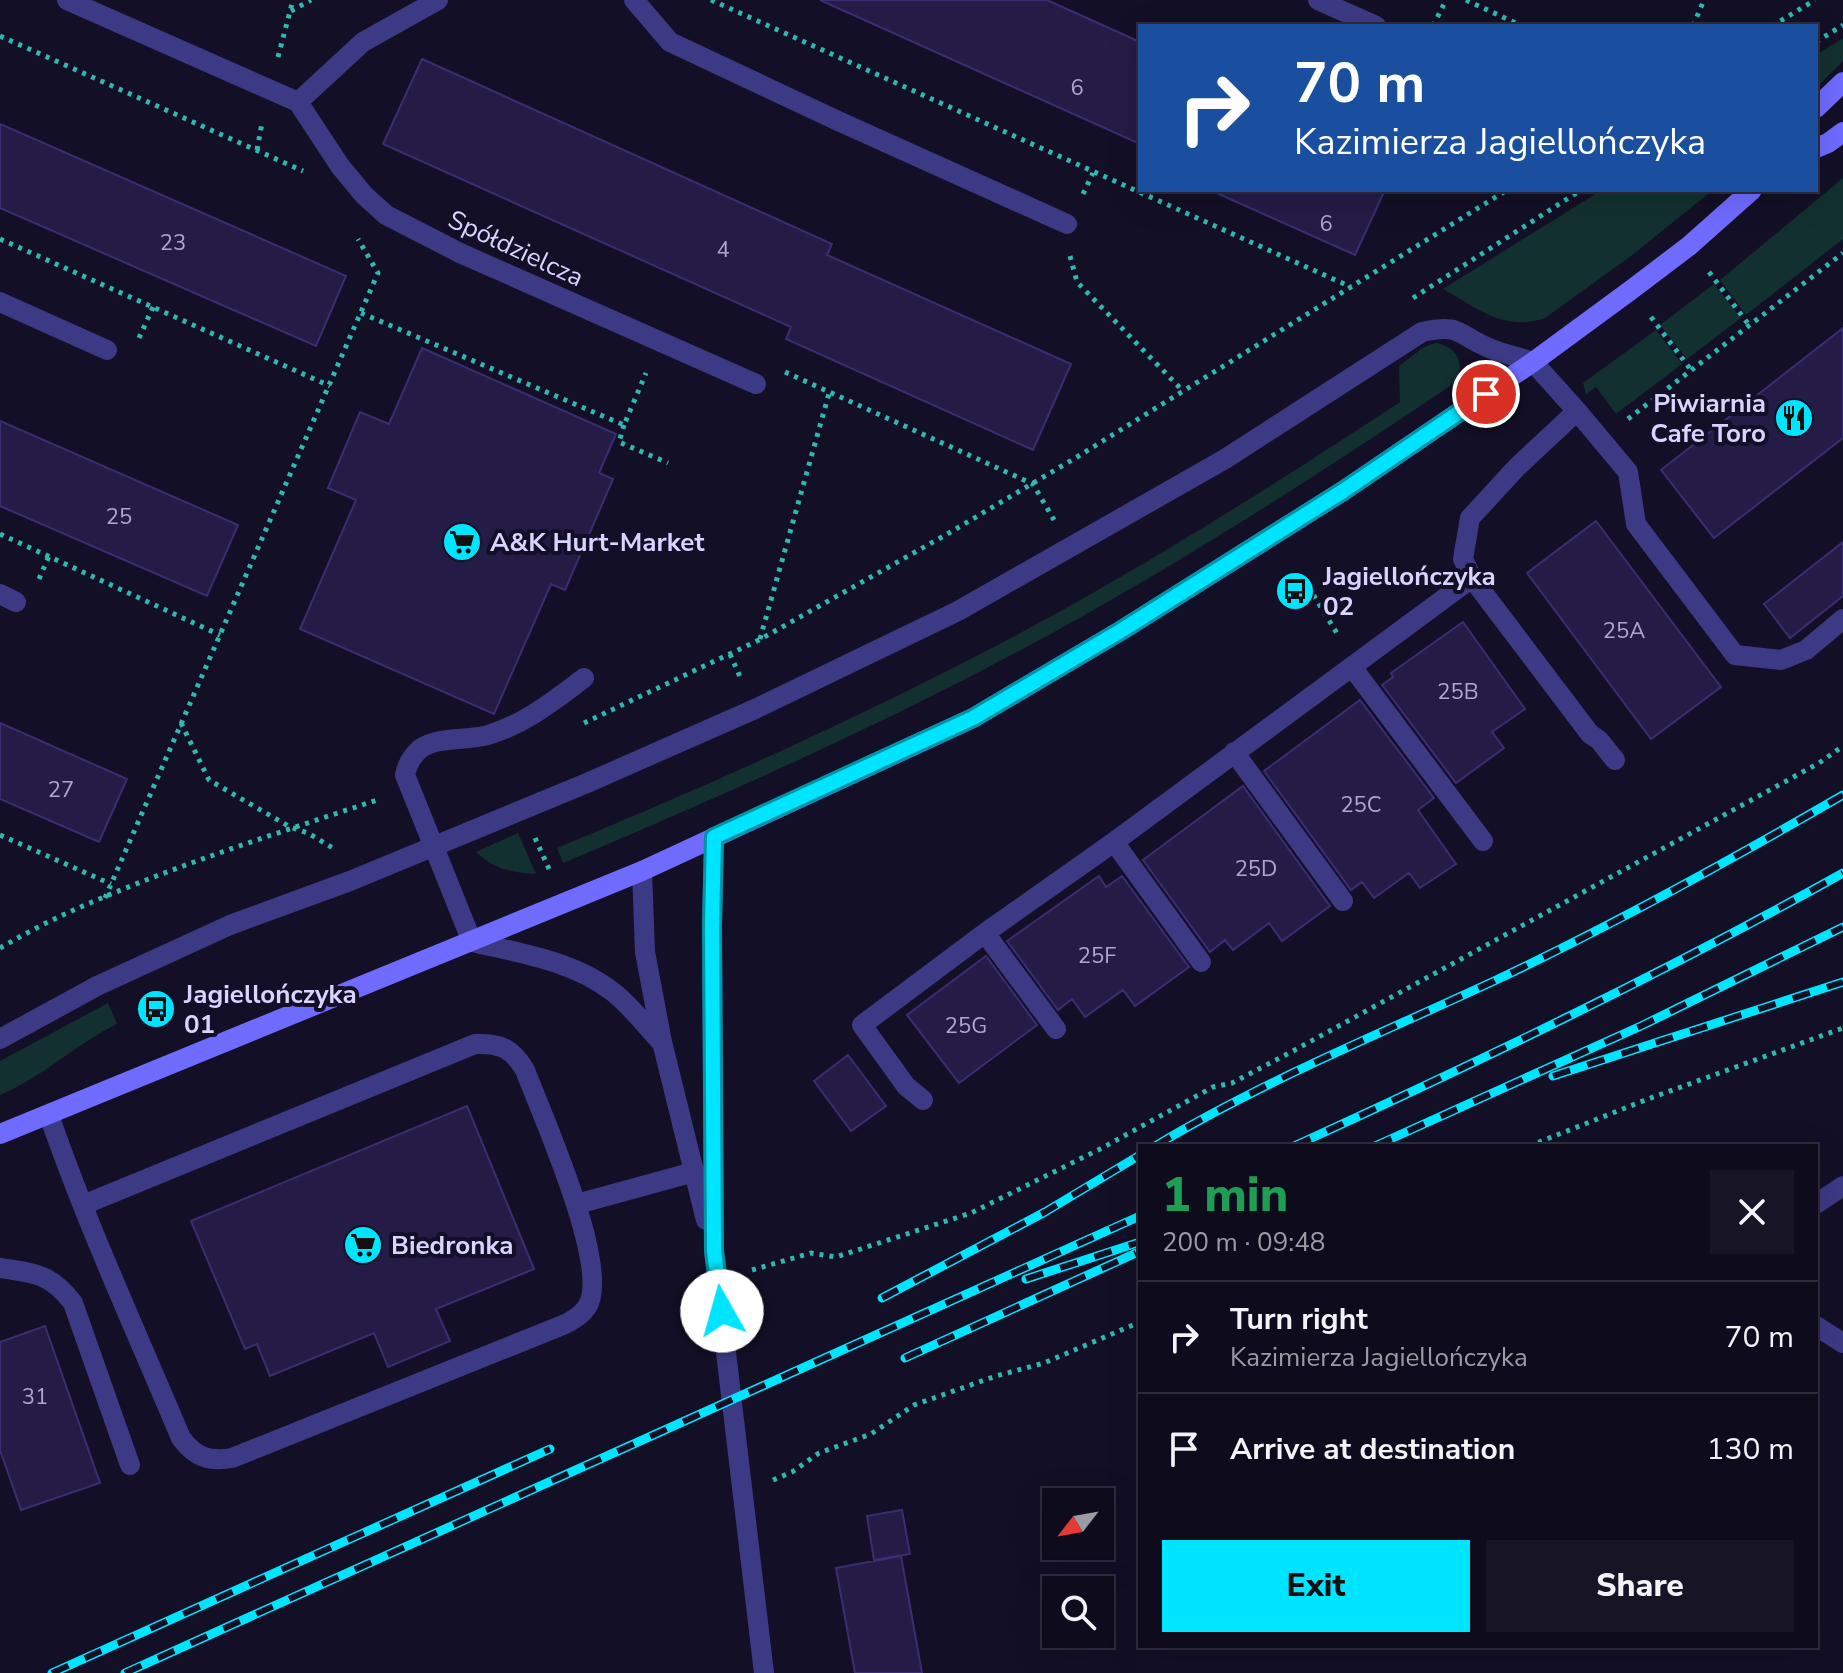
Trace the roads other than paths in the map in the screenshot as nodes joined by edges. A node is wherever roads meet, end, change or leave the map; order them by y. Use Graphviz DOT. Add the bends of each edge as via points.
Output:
graph roads {
  1 [pos="67,0"];
  2 [pos="438,0"];
  3 [pos="634,0"];
  4 [pos="1318,0"];
  5 [pos="1372,24"];
  6 [pos="1843,82"];
  7 [pos="304,96"];
  8 [pos="1818,106"];
  9 [pos="1843,132"];
  10 [pos="1818,147"];
  11 [pos="1750,192"];
  12 [pos="1067,224"];
  13 [pos="0,302"];
  14 [pos="107,350"];
  15 [pos="1533,362"];
  16 [pos="756,384"];
  17 [pos="1577,411"];
  18 [pos="1472,578"];
  19 [pos="1843,619"];
  20 [pos="1352,667"];
  21 [pos="584,678"];
  22 [pos="1234,752"];
  23 [pos="1615,760"];
  24 [pos="714,837"];
  25 [pos="1483,841"];
  26 [pos="1114,842"];
  27 [pos="434,847"];
  28 [pos="642,871"];
  29 [pos="1343,901"];
  30 [pos="985,933"];
  31 [pos="472,942"];
  32 [pos="1201,962"];
  33 [pos="1056,1029"];
  34 [pos="0,1039"];
  35 [pos="662,1042"];
  36 [pos="923,1100"];
  37 [pos="49,1115"];
  38 [pos="0,1134"];
  39 [pos="694,1172"];
  40 [pos="1843,1186"];
  41 [pos="1818,1203"];
  42 [pos="577,1204"];
  43 [pos="83,1205"];
  44 [pos="714,1251"];
  45 [pos="0,1268"];
  46 [pos="1818,1327"];
  47 [pos="1843,1343"];
  48 [pos="130,1465"];
  49 [pos="764,1673"];
  1 -- 7 [label="street"];
  2 -- 7 [label="street" via="363,42"];
  3 -- 12 [label="street" via="670,42"];
  4 -- 5 [label="street"];
  6 -- 8 [label="main road"];
  7 -- 16 [label="street, Spółdzielcza" via="340,166 386,215"];
  9 -- 10 [label="main road"];
  11 -- 15 [label="main road" via="1689,246"];
  13 -- 14 [label="street"];
  15 -- 17 [label="street"];
  15 -- 24 [label="main road" via="1343,491 973,718"];
  15 -- 27 [label="street" via="1486,347 1456,328 1422,332 1225,459 958,611 755,709"];
  17 -- 18 [label="street" via="1470,518 1463,559"];
  17 -- 19 [label="street" via="1628,472 1636,524 1735,655 1781,660 1806,650"];
  18 -- 20 [label="street"];
  18 -- 23 [label="street"];
  20 -- 22 [label="street"];
  20 -- 25 [label="street"];
  21 -- 27 [label="street" via="528,719 486,735 420,749 405,775"];
  22 -- 26 [label="street"];
  22 -- 29 [label="street"];
  24 -- 28 [label="main road"];
  24 -- 44 [label="street"];
  26 -- 30 [label="street"];
  26 -- 32 [label="street"];
  27 -- 31 [label="street"];
  27 -- 34 [label="street" via="230,925 97,986"];
  28 -- 31 [label="main road"];
  28 -- 35 [label="street" via="645,952"];
  30 -- 33 [label="street"];
  30 -- 36 [label="street" via="862,1025 906,1086"];
  31 -- 35 [label="street" via="579,972 613,992"];
  31 -- 37 [label="main road"];
  35 -- 39 [label="street"];
  37 -- 38 [label="main road"];
  37 -- 43 [label="street"];
  39 -- 42 [label="street"];
  39 -- 44 [label="street"];
  40 -- 41 [label="street"];
  42 -- 43 [label="street" via="525,1070 506,1047 492,1043 475,1044"];
  42 -- 43 [label="street" via="593,1291 577,1318 217,1461 202,1458 181,1438"];
  44 -- 49 [label="street"];
  45 -- 48 [label="street" via="31,1272 59,1284 73,1303"];
  46 -- 47 [label="street"];
}
